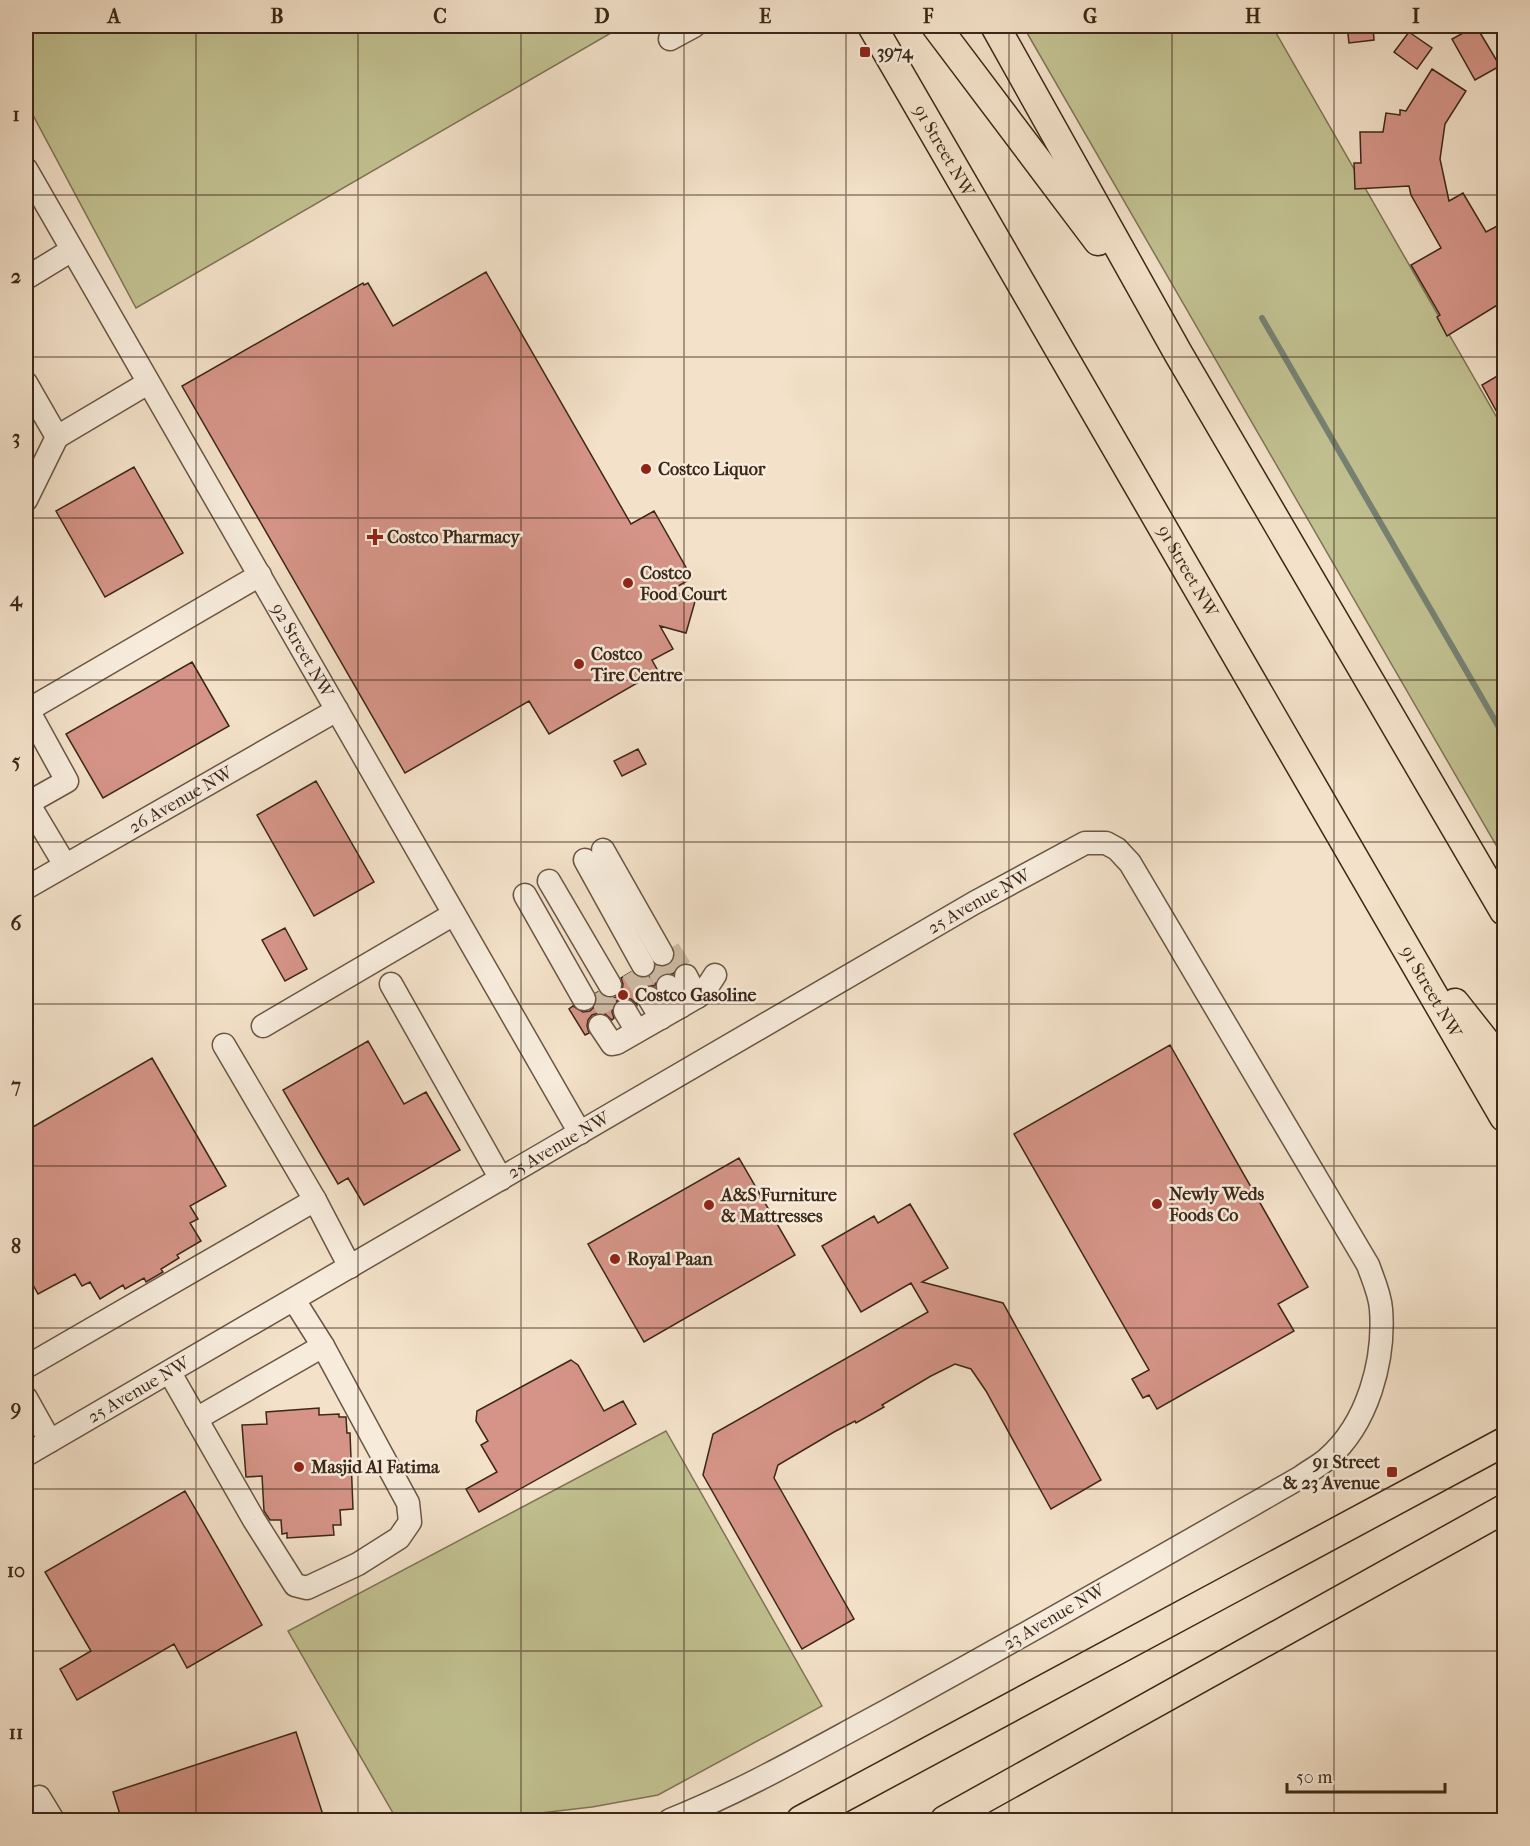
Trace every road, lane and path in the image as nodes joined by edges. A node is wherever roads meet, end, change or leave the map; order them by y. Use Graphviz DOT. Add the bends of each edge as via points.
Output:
graph roads {
  1 [pos="694,26"];
  2 [pos="872,26"];
  3 [pos="936,26"];
  4 [pos="995,26"];
  5 [pos="670,39"];
  6 [pos="26,169"];
  7 [pos="33,197"];
  8 [pos="72,250"];
  9 [pos="26,278"];
  10 [pos="1178,352"];
  11 [pos="26,383"];
  12 [pos="148,383"];
  13 [pos="57,437"];
  14 [pos="26,501"];
  15 [pos="260,575"];
  16 [pos="337,710"];
  17 [pos="27,804"];
  18 [pos="65,866"];
  19 [pos="571,868"];
  20 [pos="26,888"];
  21 [pos="1504,911"];
  22 [pos="454,914"];
  23 [pos="1392,923"];
  24 [pos="630,972"];
  25 [pos="716,975"];
  26 [pos="391,984"];
  27 [pos="646,999"];
  28 [pos="664,1016"];
  29 [pos="263,1026"];
  30 [pos="224,1045"];
  31 [pos="1504,1065"];
  32 [pos="1504,1117"];
  33 [pos="580,1133"];
  34 [pos="501,1179"];
  35 [pos="315,1200"];
  36 [pos="350,1267"];
  37 [pos="294,1300"];
  38 [pos="323,1347"];
  39 [pos="1380,1355"];
  40 [pos="26,1367"];
  41 [pos="170,1373"];
  42 [pos="26,1398"];
  43 [pos="196,1419"];
  44 [pos="50,1441"];
  45 [pos="1504,1442"];
  46 [pos="26,1455"];
  47 [pos="1504,1487"];
  48 [pos="1500,1513"];
  49 [pos="1313,1616"];
  50 [pos="26,1805"];
  51 [pos="53,1821"];
  52 [pos="670,1821"];
  53 [pos="801,1821"];
  54 [pos="945,1821"];
  1 -- 5 [label="street"];
  2 -- 23 [label="main road, 91 Street NW"];
  3 -- 10 [label="main road"];
  4 -- 10 [label="main road"];
  6 -- 7 [label="street, 92 Street NW"];
  7 -- 8 [label="street, 92 Street NW"];
  8 -- 9 [label="street"];
  8 -- 12 [label="street, 92 Street NW"];
  10 -- 21 [label="main road"];
  11 -- 13 [label="street"];
  12 -- 13 [label="street"];
  12 -- 15 [label="street, 92 Street NW"];
  13 -- 14 [label="street"];
  15 -- 16 [label="street, 92 Street NW"];
  15 -- 17 [label="street" via="28,710 67,781"];
  16 -- 18 [label="street, 26 Avenue NW"];
  16 -- 22 [label="street, 92 Street NW"];
  17 -- 18 [label="street"];
  18 -- 20 [label="street, 26 Avenue NW"];
  19 -- 24 [label="street"];
  19 -- 24 [label="street"];
  19 -- 24 [label="street"];
  22 -- 29 [label="street"];
  22 -- 33 [label="street, 92 Street NW"];
  23 -- 31 [label="main road"];
  23 -- 32 [label="main road, 91 Street NW"];
  25 -- 28 [label="street" via="704,992"];
  26 -- 34 [label="street"];
  27 -- 28 [label="street"];
  27 -- 28 [label="street"];
  27 -- 28 [label="street" via="612,1044"];
  30 -- 35 [label="street"];
  33 -- 34 [label="street, 25 Avenue NW"];
  33 -- 39 [label="street, 25 Avenue NW" via="1075,847 1106,843 1130,863 1368,1265 1381,1307"];
  34 -- 36 [label="street, 25 Avenue NW"];
  35 -- 36 [label="street"];
  35 -- 40 [label="street"];
  36 -- 37 [label="street, 25 Avenue NW"];
  37 -- 38 [label="street"];
  37 -- 41 [label="street, 25 Avenue NW"];
  38 -- 43 [label="street"];
  38 -- 43 [label="street" via="408,1503 410,1522 399,1538 358,1564 307,1588 295,1585"];
  39 -- 52 [label="street, 23 Avenue NW" via="1370,1390 1349,1435 1327,1459 1300,1477 944,1680"];
  41 -- 43 [label="street"];
  41 -- 44 [label="street, 25 Avenue NW"];
  42 -- 44 [label="street"];
  44 -- 46 [label="street, 25 Avenue NW"];
  45 -- 53 [label="main road"];
  47 -- 49 [label="main road"];
  48 -- 49 [label="main road"];
  49 -- 54 [label="main road"];
  50 -- 51 [label="street" via="39,1797"];
}
